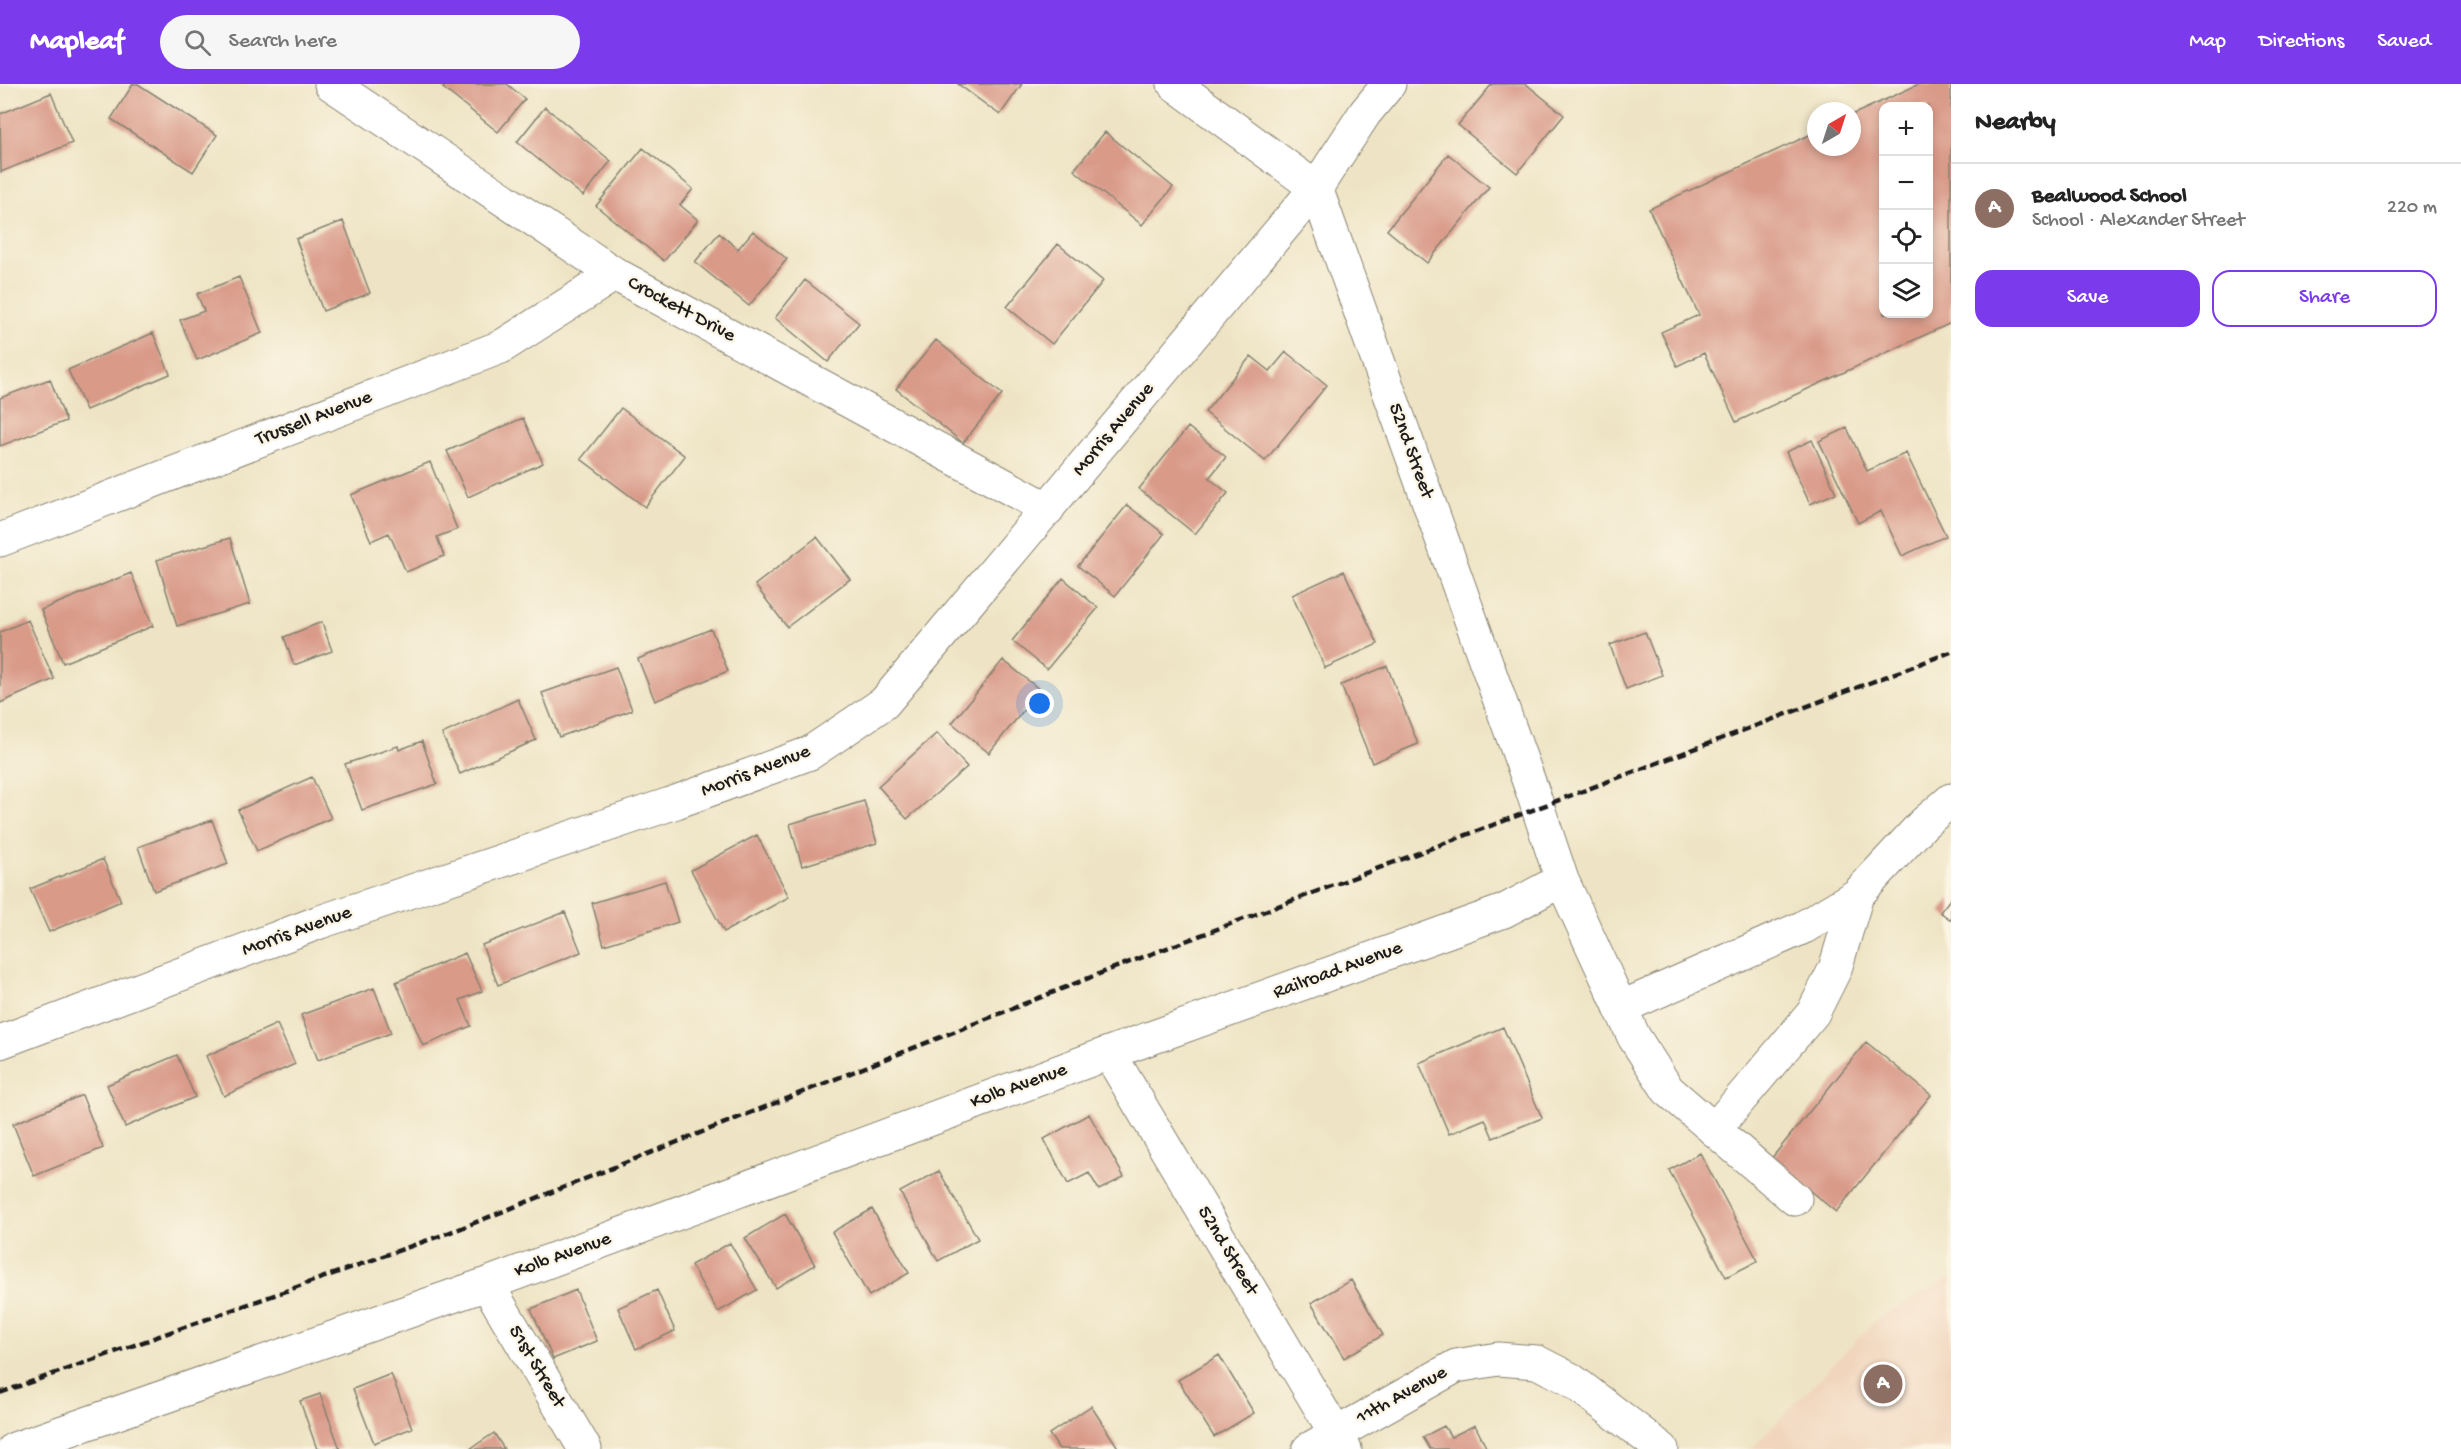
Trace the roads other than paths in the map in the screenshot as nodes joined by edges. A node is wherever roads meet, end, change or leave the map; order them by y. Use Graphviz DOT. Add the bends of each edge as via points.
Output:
graph roads {
  1 [pos="331,84"];
  2 [pos="1174,84"];
  3 [pos="1389,84"];
  4 [pos="1316,188"];
  5 [pos="615,274"];
  6 [pos="1048,509"];
  7 [pos="0,540"];
  8 [pos="1951,800"];
  9 [pos="1562,880"];
  10 [pos="1857,895"];
  11 [pos="1620,1008"];
  12 [pos="0,1042"];
  13 [pos="1109,1053"];
  14 [pos="1714,1130"];
  15 [pos="1795,1199"];
  16 [pos="487,1284"];
  17 [pos="1330,1444"];
  18 [pos="14,1449"];
  19 [pos="585,1449"];
  20 [pos="1662,1449"];
  1 -- 5 [label="street, Crockett Drive"];
  2 -- 4 [label="street"];
  3 -- 4 [label="street, Morris Avenue"];
  4 -- 6 [label="street, Morris Avenue"];
  4 -- 9 [label="street, 52nd Street"];
  5 -- 6 [label="street, Crockett Drive"];
  5 -- 7 [label="street, Trussell Avenue" via="501,347"];
  6 -- 12 [label="street, Morris Avenue" via="884,703 810,753 320,922"];
  8 -- 10 [label="street" via="1923,824"];
  9 -- 11 [label="street, 52nd Street"];
  9 -- 13 [label="street, Railroad Avenue" via="1504,912"];
  10 -- 11 [label="street" via="1804,927"];
  10 -- 14 [label="street" via="1835,969 1813,1012"];
  11 -- 14 [label="street, 52nd Street" via="1668,1090"];
  13 -- 16 [label="street, Kolb Avenue"];
  13 -- 17 [label="street, 52nd Street"];
  14 -- 15 [label="street, 52nd Street"];
  16 -- 18 [label="street, Kolb Avenue"];
  16 -- 19 [label="street, 51st Street"];
  17 -- 20 [label="street, 11th Avenue" via="1456,1366 1498,1359 1537,1362 1570,1379"];
}
